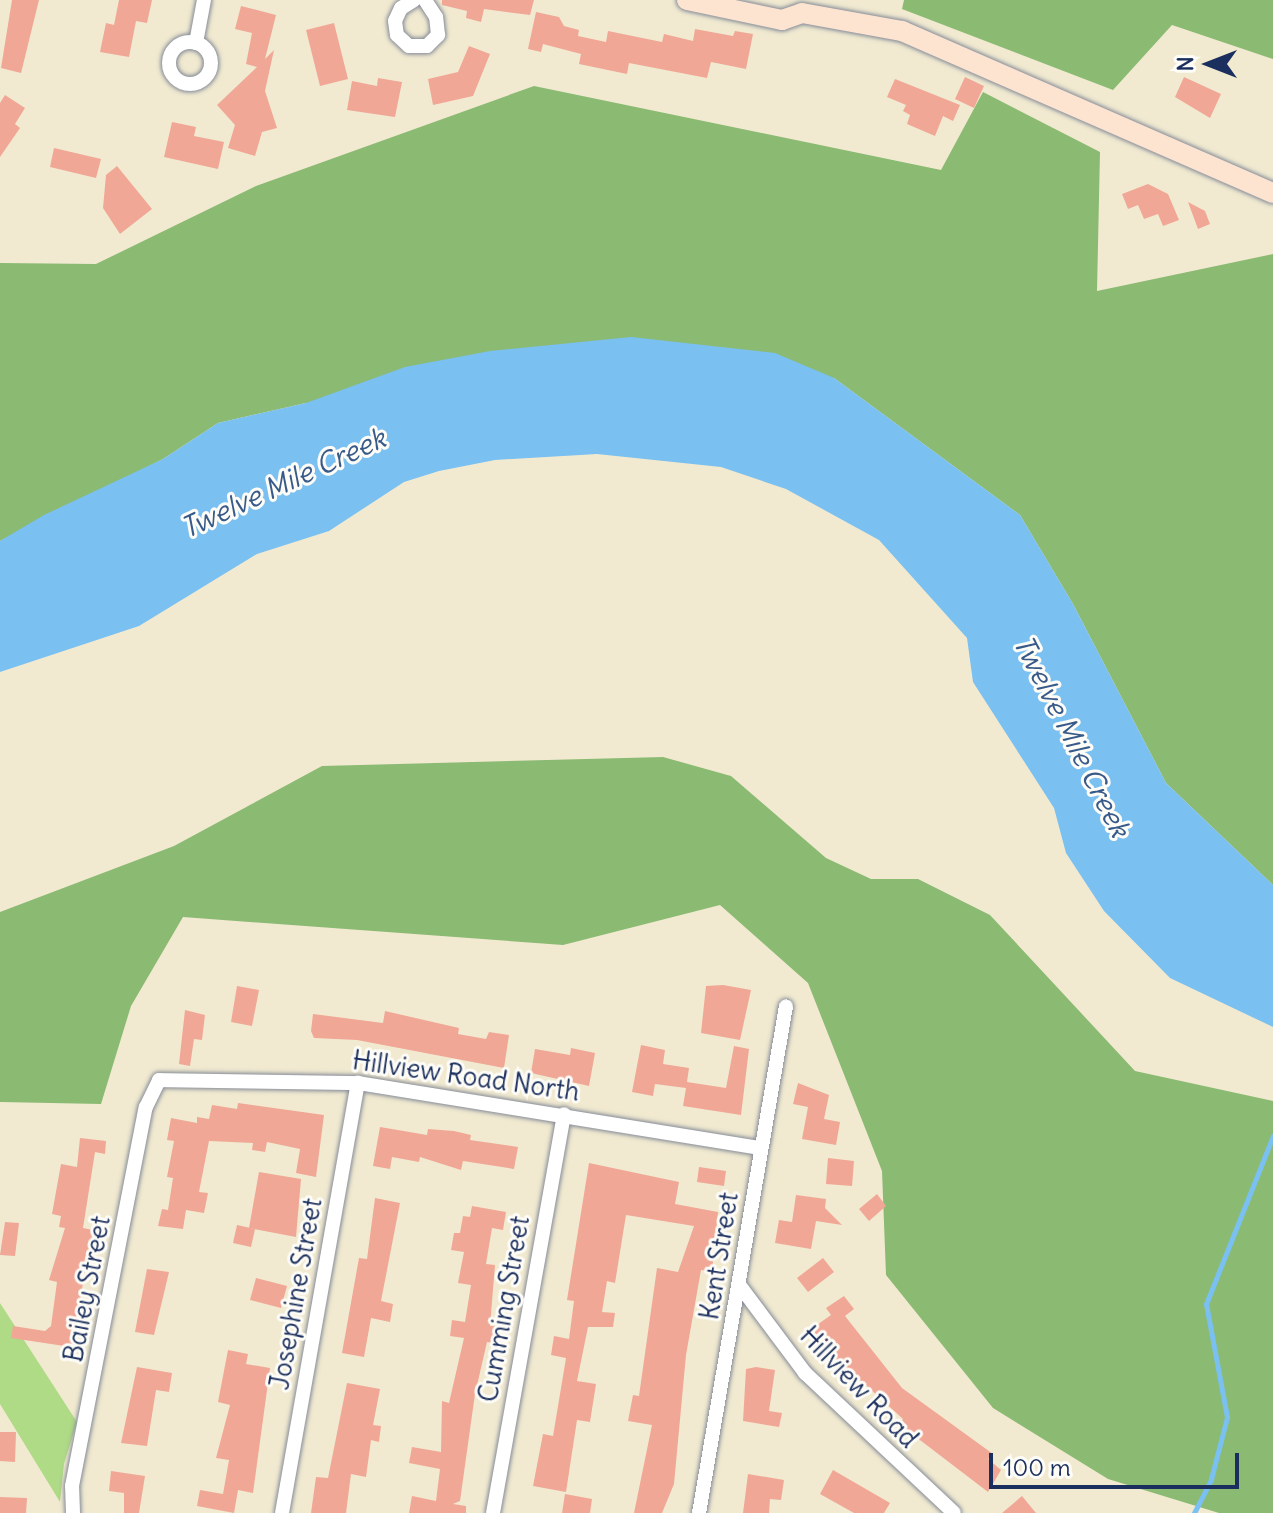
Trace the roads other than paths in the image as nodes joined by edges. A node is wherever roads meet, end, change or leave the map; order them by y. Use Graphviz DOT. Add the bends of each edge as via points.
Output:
graph roads {
  1 [pos="204,0"];
  2 [pos="414,0"];
  3 [pos="425,0"];
  4 [pos="687,0"];
  5 [pos="796,6"];
  6 [pos="196,43"];
  7 [pos="1273,193"];
  8 [pos="786,1006"];
  9 [pos="162,1079"];
  10 [pos="358,1083"];
  11 [pos="564,1114"];
  12 [pos="760,1148"];
  13 [pos="740,1286"];
  14 [pos="73,1513"];
  15 [pos="282,1513"];
  16 [pos="493,1513"];
  17 [pos="699,1513"];
  18 [pos="954,1513"];
  1 -- 6 [label="street"];
  2 -- 3 [label="street" via="401,8 395,21 397,35 409,46 427,46 438,35 436,17"];
  4 -- 5 [label="street" via="782,20"];
  5 -- 7 [label="street" via="902,31"];
  8 -- 12 [label="street, Kent Street"];
  9 -- 10 [label="street, Hillview Road North"];
  9 -- 14 [label="street, Bailey Street" via="146,1107 72,1486"];
  10 -- 11 [label="street, Hillview Road North"];
  10 -- 15 [label="street, Josephine Street"];
  11 -- 12 [label="street, Hillview Road North"];
  11 -- 16 [label="street, Cumming Street"];
  12 -- 13 [label="street, Kent Street"];
  13 -- 17 [label="street, Kent Street"];
  13 -- 18 [label="street, Hillview Road" via="805,1373"];
}
